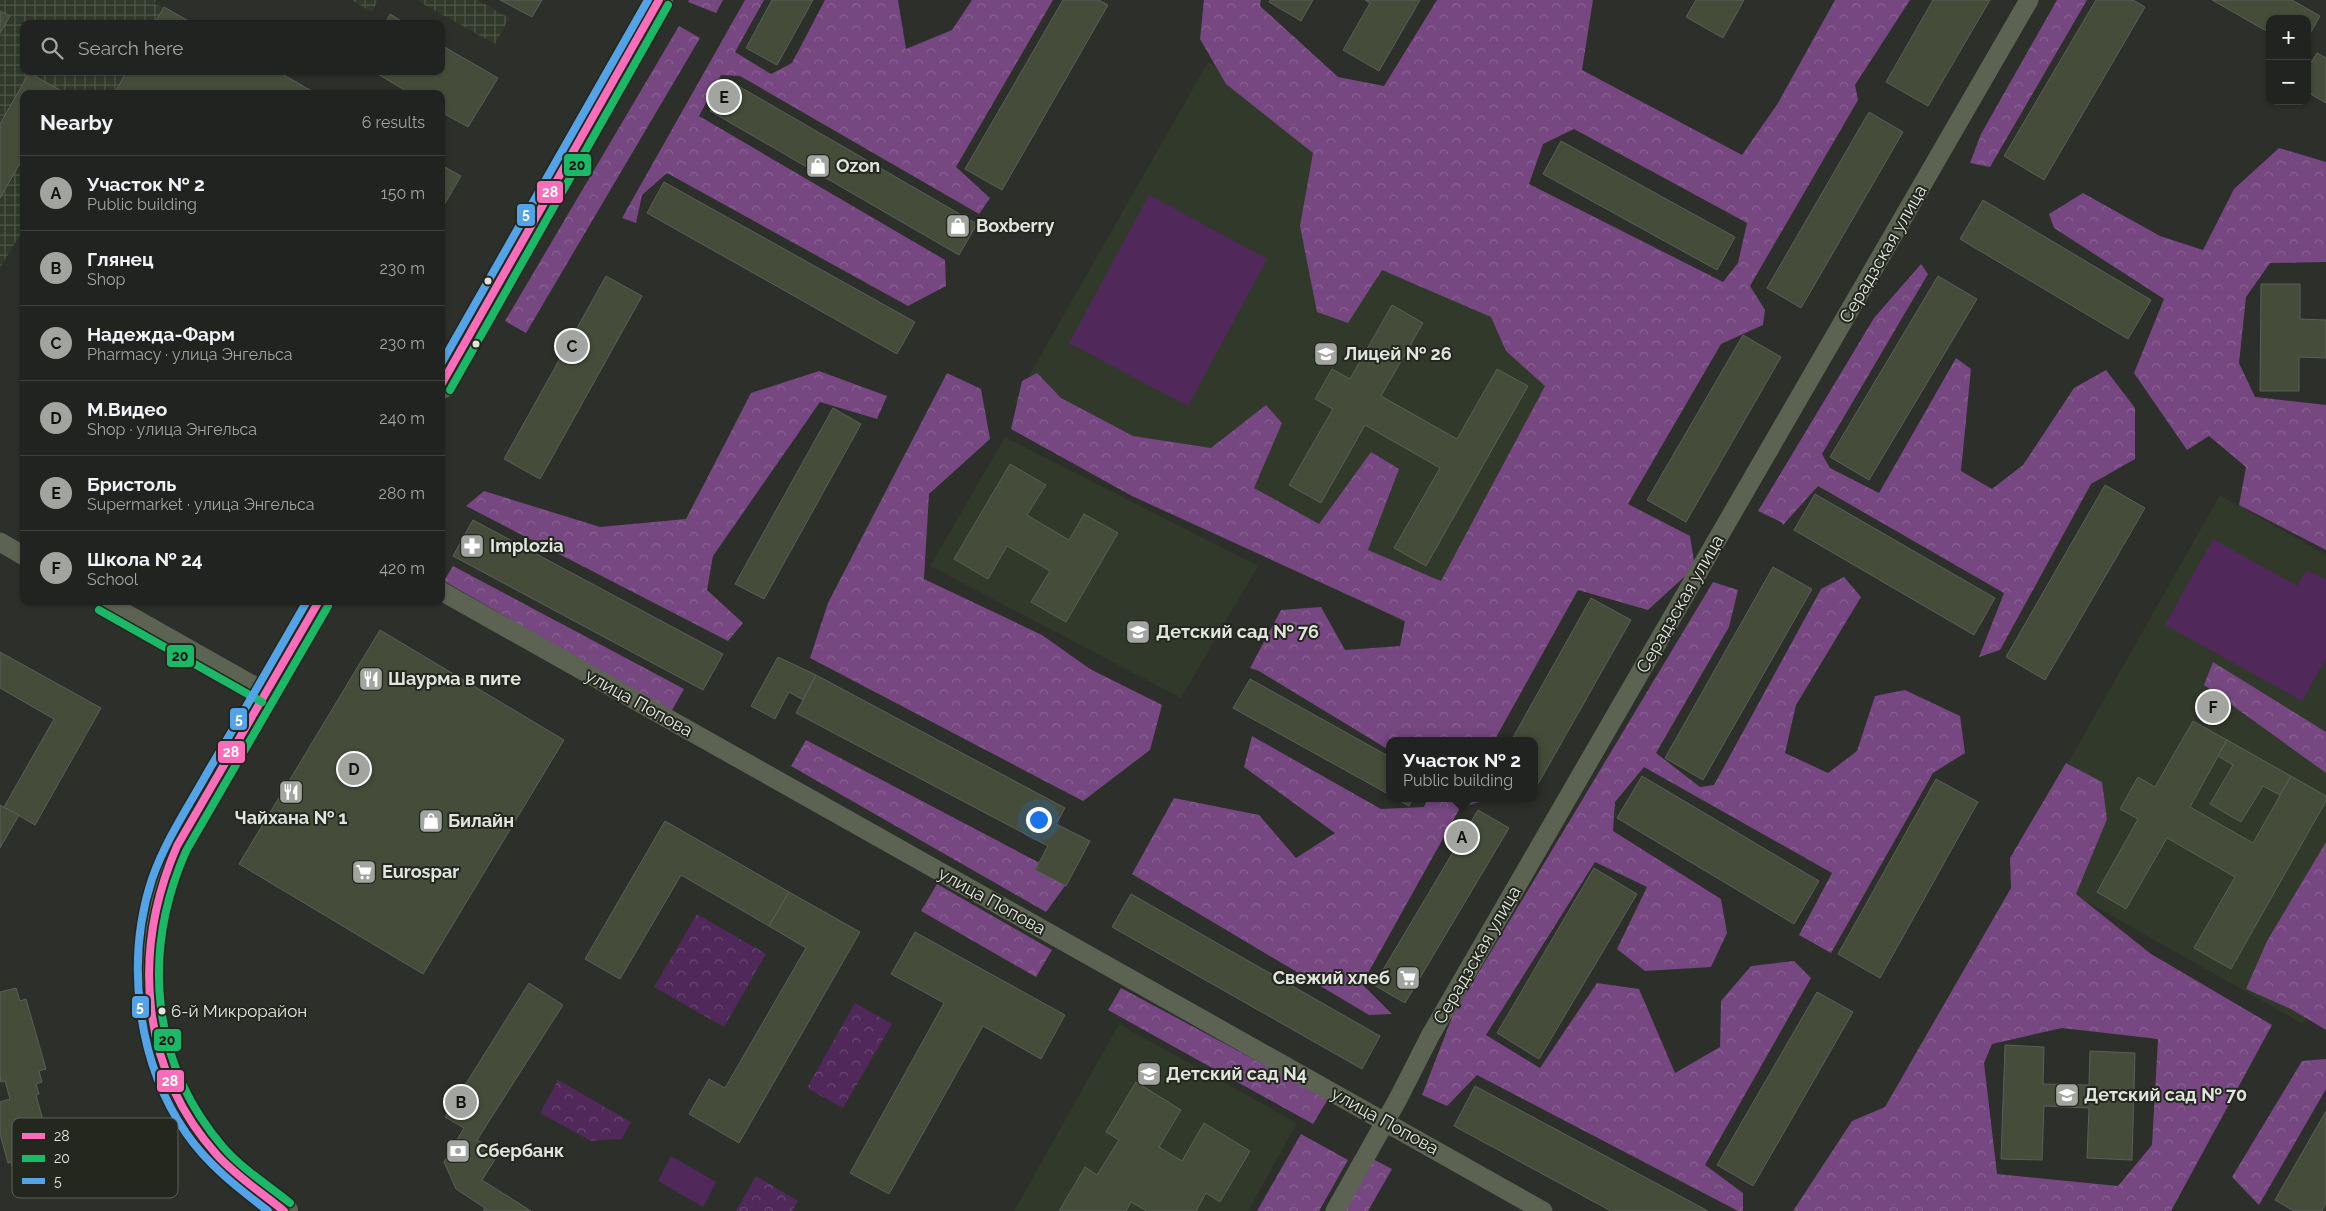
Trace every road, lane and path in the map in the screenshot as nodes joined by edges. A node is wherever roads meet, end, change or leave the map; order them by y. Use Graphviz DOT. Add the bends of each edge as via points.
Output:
graph roads {
  1 [pos="659,0"];
  2 [pos="2029,0"];
  3 [pos="445,379"];
  4 [pos="0,542"];
  5 [pos="20,554"];
  6 [pos="445,593"];
  7 [pos="111,605"];
  8 [pos="317,605"];
  9 [pos="267,693"];
  10 [pos="1386,1121"];
  11 [pos="284,1211"];
  12 [pos="1335,1211"];
  13 [pos="1544,1211"];
  1 -- 3 [label="main road"];
  2 -- 10 [label="street, Серадзская улица" via="1435,1028"];
  4 -- 5 [label="street"];
  6 -- 10 [label="street, улица Попова"];
  7 -- 9 [label="street"];
  8 -- 9 [label="main road"];
  9 -- 11 [label="main road" via="177,846 160,887 152,927 149,972 156,1042 168,1081 182,1110 217,1155"];
  10 -- 12 [label="street, Серадзская улица"];
  10 -- 13 [label="street, улица Попова"];
}
